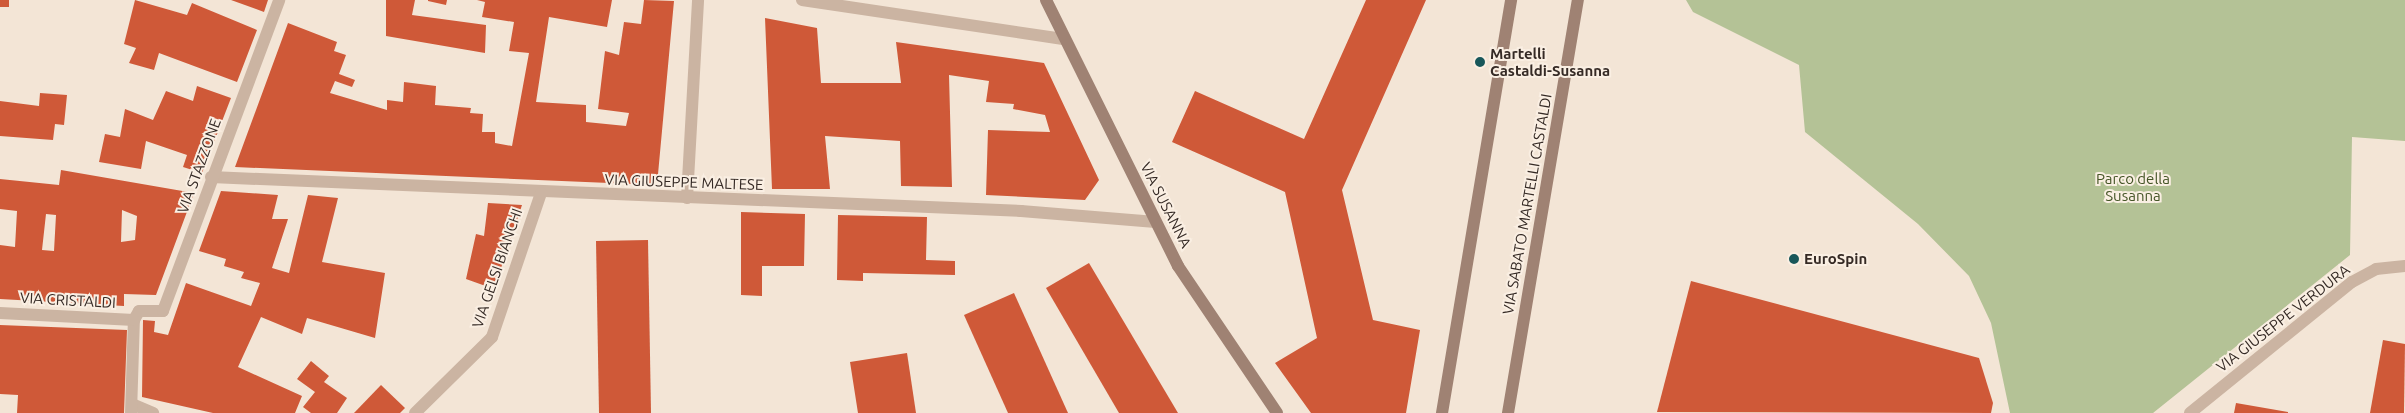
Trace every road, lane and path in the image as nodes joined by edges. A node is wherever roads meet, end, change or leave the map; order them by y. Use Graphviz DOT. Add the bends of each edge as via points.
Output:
graph roads {
  1 [pos="278,0"];
  2 [pos="698,0"];
  3 [pos="802,0"];
  4 [pos="1046,0"];
  5 [pos="1511,0"];
  6 [pos="1578,0"];
  7 [pos="1063,39"];
  8 [pos="211,177"];
  9 [pos="540,193"];
  10 [pos="687,198"];
  11 [pos="1156,222"];
  12 [pos="2405,266"];
  13 [pos="0,313"];
  14 [pos="134,320"];
  15 [pos="131,408"];
  16 [pos="152,413"];
  17 [pos="415,413"];
  18 [pos="1277,413"];
  19 [pos="1442,413"];
  20 [pos="1508,413"];
  21 [pos="2190,413"];
  1 -- 8 [label="street, VIA STAZZONE"];
  2 -- 10 [label="street"];
  3 -- 7 [label="street"];
  4 -- 7 [label="main road, VIA SUSANNA"];
  5 -- 19 [label="main road"];
  6 -- 20 [label="main road, VIA SABATO MARTELLI CASTALDI"];
  7 -- 11 [label="main road, VIA SUSANNA"];
  8 -- 9 [label="street, VIA GIUSEPPE MALTESE"];
  8 -- 14 [label="street, VIA STAZZONE" via="163,311 139,311"];
  9 -- 10 [label="street, VIA GIUSEPPE MALTESE"];
  9 -- 17 [label="street, VIA GELSI BIANCHI" via="492,337"];
  10 -- 11 [label="street, VIA GIUSEPPE MALTESE" via="1021,211"];
  11 -- 18 [label="main road, VIA SUSANNA" via="1178,266"];
  12 -- 21 [label="street, VIA GIUSEPPE VERDURA" via="2376,269 2352,282"];
  13 -- 14 [label="street, VIA CRISTALDI"];
  14 -- 15 [label="street"];
  15 -- 16 [label="street"];
}
